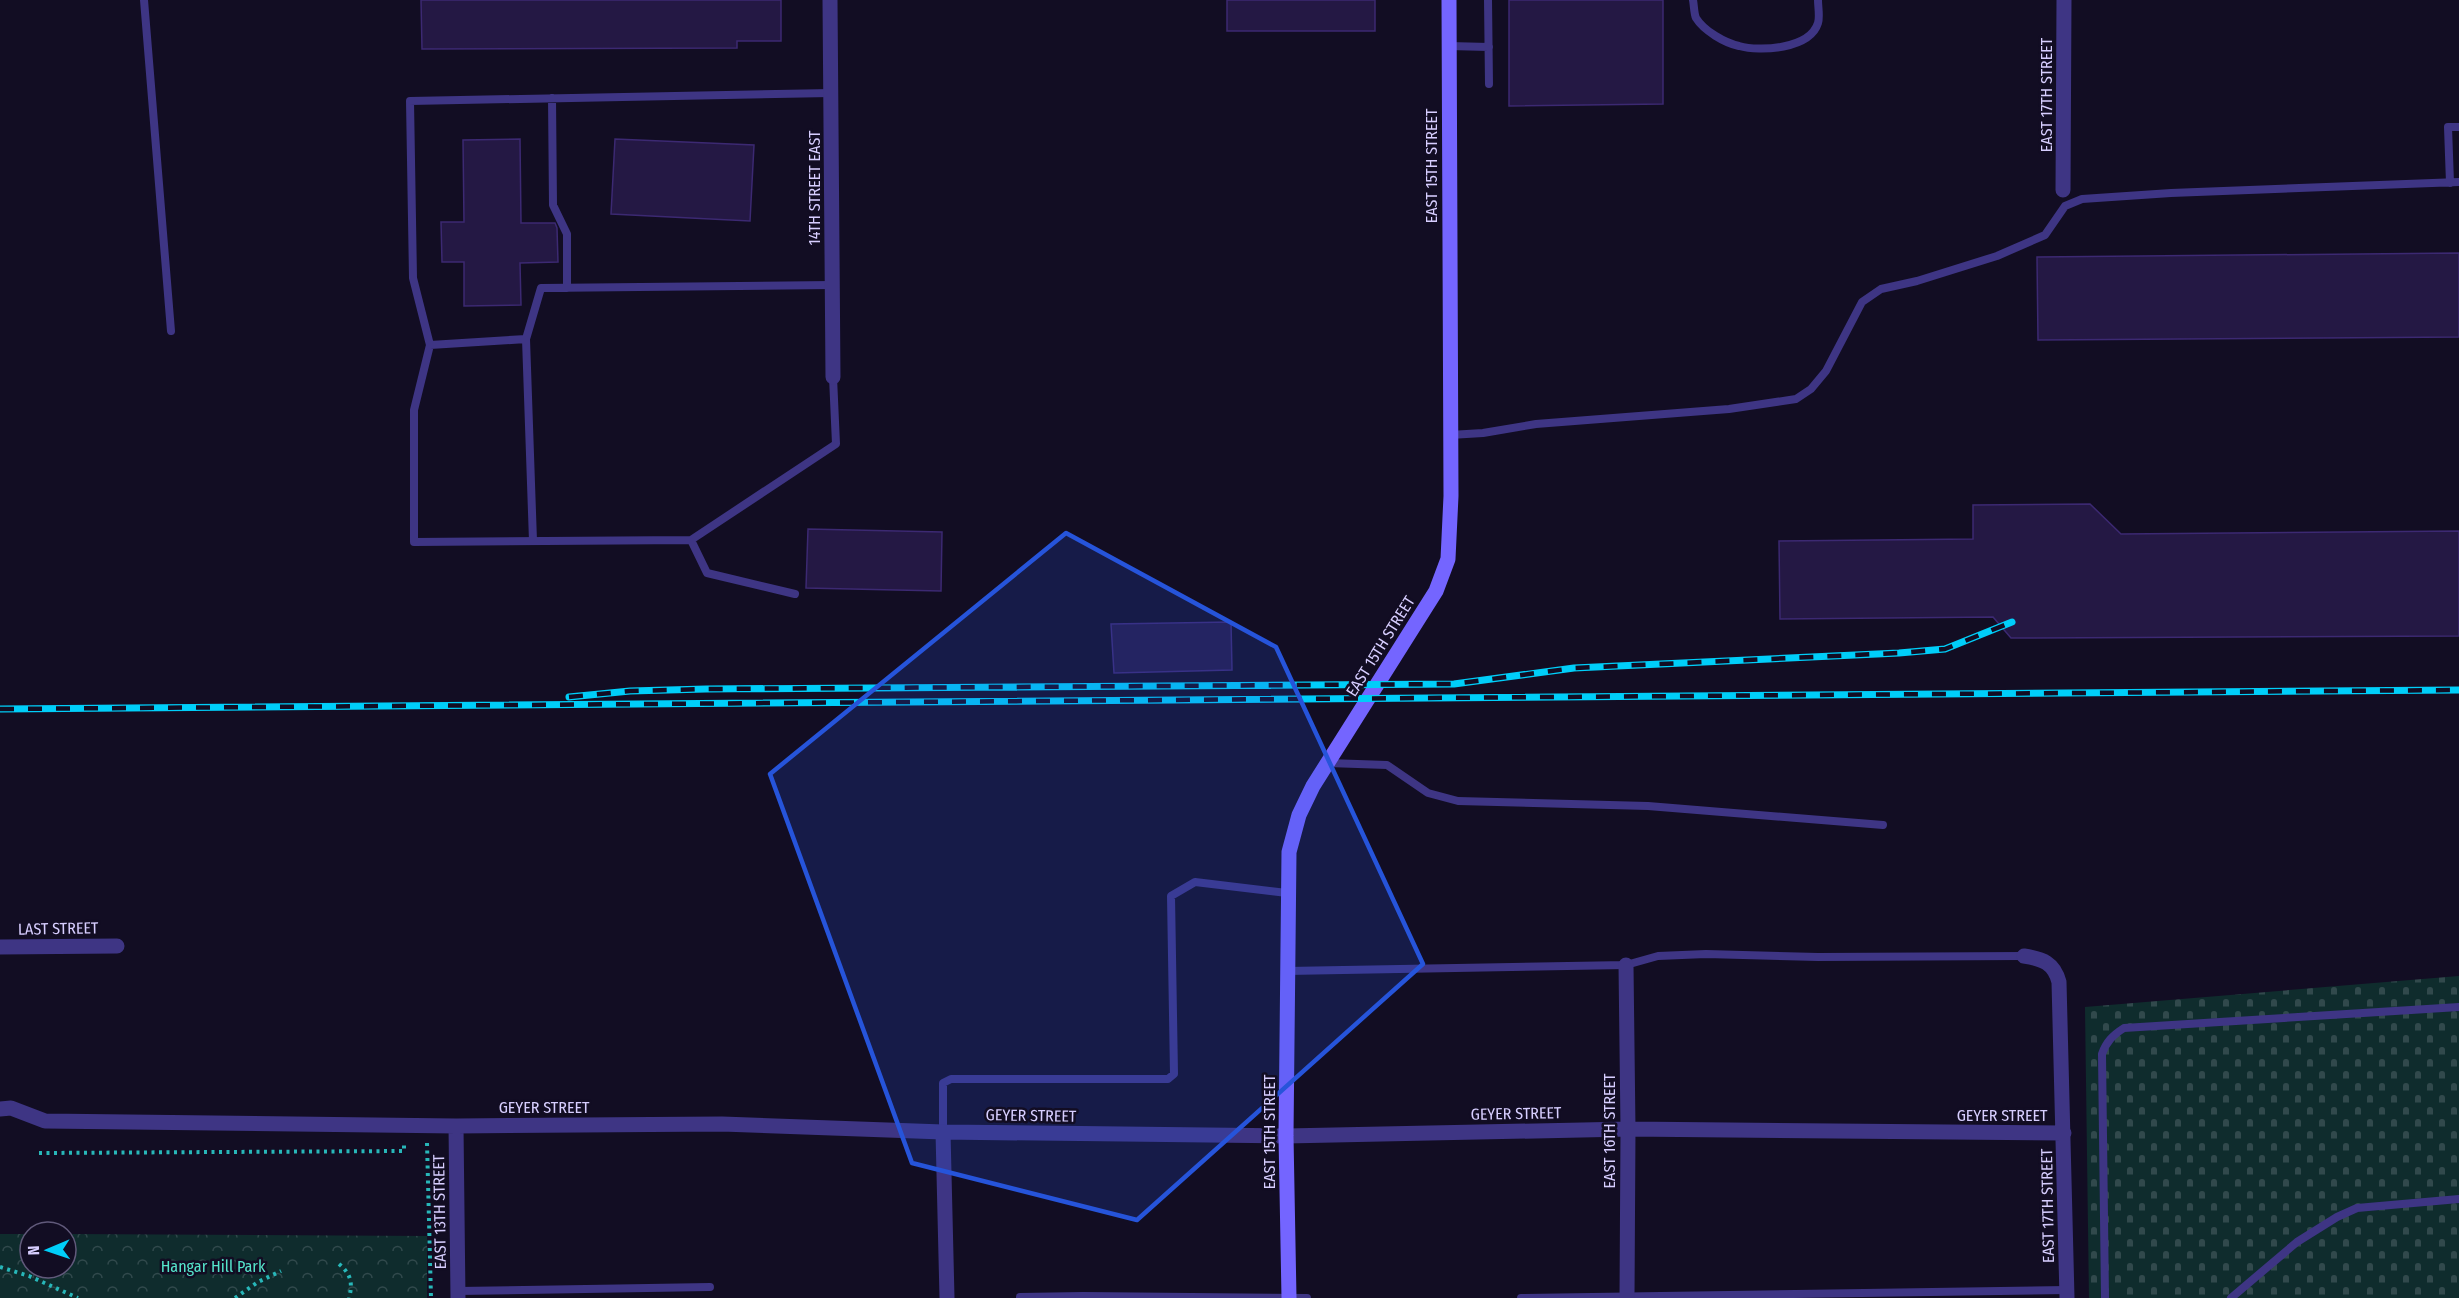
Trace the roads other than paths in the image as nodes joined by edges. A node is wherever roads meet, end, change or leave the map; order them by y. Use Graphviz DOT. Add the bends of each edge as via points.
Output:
graph roads {
  1 [pos="144,0"];
  2 [pos="830,0"];
  3 [pos="1449,0"];
  4 [pos="1488,0"];
  5 [pos="1693,0"];
  6 [pos="1818,0"];
  7 [pos="2064,0"];
  8 [pos="1449,46"];
  9 [pos="1489,46"];
  10 [pos="1489,84"];
  11 [pos="831,93"];
  12 [pos="552,98"];
  13 [pos="2459,127"];
  14 [pos="2455,182"];
  15 [pos="2063,190"];
  16 [pos="2065,206"];
  17 [pos="832,285"];
  18 [pos="567,288"];
  19 [pos="171,331"];
  20 [pos="526,339"];
  21 [pos="430,345"];
  22 [pos="833,377"];
  23 [pos="1450,435"];
  24 [pos="691,540"];
  25 [pos="533,541"];
  26 [pos="795,594"];
  27 [pos="1327,763"];
  28 [pos="1883,825"];
  29 [pos="1287,893"];
  30 [pos="117,945"];
  31 [pos="0,947"];
  32 [pos="2024,956"];
  33 [pos="1626,964"];
  34 [pos="1287,971"];
  35 [pos="2459,1007"];
  36 [pos="0,1109"];
  37 [pos="456,1126"];
  38 [pos="1628,1129"];
  39 [pos="943,1132"];
  40 [pos="2064,1133"];
  41 [pos="1286,1137"];
  42 [pos="2459,1200"];
  43 [pos="710,1287"];
  44 [pos="2067,1294"];
  45 [pos="458,1295"];
  46 [pos="1627,1297"];
  47 [pos="947,1298"];
  48 [pos="1020,1298"];
  49 [pos="1289,1298"];
  50 [pos="1307,1298"];
  51 [pos="1521,1298"];
  52 [pos="2105,1298"];
  53 [pos="2231,1298"];
  1 -- 19 [label="lane"];
  2 -- 11 [label="street, 14TH STREET EAST"];
  3 -- 8 [label="street, EAST 15TH STREET"];
  4 -- 9 [label="lane"];
  5 -- 6 [label="lane" via="1695,18 1714,35 1738,46 1768,49 1794,45 1808,36 1818,24"];
  7 -- 15 [label="street, EAST 17TH STREET"];
  8 -- 9 [label="lane"];
  8 -- 23 [label="street, EAST 15TH STREET"];
  9 -- 10 [label="lane"];
  11 -- 12 [label="lane"];
  11 -- 17 [label="street, 14TH STREET EAST"];
  12 -- 18 [label="lane" via="553,205 567,234"];
  12 -- 21 [label="lane" via="410,101 412,278"];
  13 -- 14 [label="lane" via="2448,127"];
  14 -- 16 [label="lane" via="2171,193 2082,199"];
  15 -- 16 [label="lane"];
  16 -- 23 [label="lane" via="2045,235 1996,256 1881,289 1862,302 1826,371 1796,399 1729,409"];
  17 -- 18 [label="lane"];
  17 -- 22 [label="street, 14TH STREET EAST"];
  18 -- 20 [label="lane" via="541,288"];
  20 -- 21 [label="lane"];
  20 -- 25 [label="lane"];
  21 -- 25 [label="lane" via="414,410 414,542"];
  22 -- 24 [label="lane" via="836,444"];
  23 -- 27 [label="street, EAST 15TH STREET" via="1450,538 1448,559 1436,591"];
  24 -- 25 [label="lane"];
  24 -- 26 [label="lane" via="707,573"];
  27 -- 28 [label="lane" via="1387,765 1428,793 1458,801 1648,806"];
  27 -- 29 [label="street, EAST 15TH STREET" via="1296,824 1289,852"];
  29 -- 34 [label="street, EAST 15TH STREET"];
  29 -- 39 [label="lane" via="1195,882 1171,896 1174,1074 1168,1079 951,1079 943,1083"];
  30 -- 31 [label="street, LAST STREET"];
  32 -- 33 [label="lane" via="1706,954 1658,956"];
  32 -- 40 [label="street, EAST 17TH STREET" via="2049,964 2059,982"];
  33 -- 34 [label="lane"];
  33 -- 38 [label="street, EAST 16TH STREET"];
  34 -- 41 [label="street, EAST 15TH STREET"];
  35 -- 52 [label="lane" via="2124,1028 2114,1035 2102,1054"];
  36 -- 37 [label="street, GEYER STREET" via="11,1108 45,1121"];
  37 -- 39 [label="street, GEYER STREET" via="722,1124"];
  37 -- 45 [label="street, EAST 13TH STREET"];
  38 -- 40 [label="street, GEYER STREET"];
  38 -- 41 [label="street, GEYER STREET"];
  38 -- 46 [label="street, EAST 16TH STREET"];
  39 -- 41 [label="street, GEYER STREET"];
  39 -- 47 [label="street"];
  40 -- 44 [label="street, EAST 17TH STREET"];
  41 -- 49 [label="street, EAST 15TH STREET"];
  42 -- 53 [label="lane" via="2357,1208 2337,1216 2297,1242"];
  43 -- 45 [label="lane"];
  44 -- 46 [label="lane"];
  46 -- 51 [label="lane"];
  48 -- 49 [label="lane"];
  49 -- 50 [label="lane"];
}
